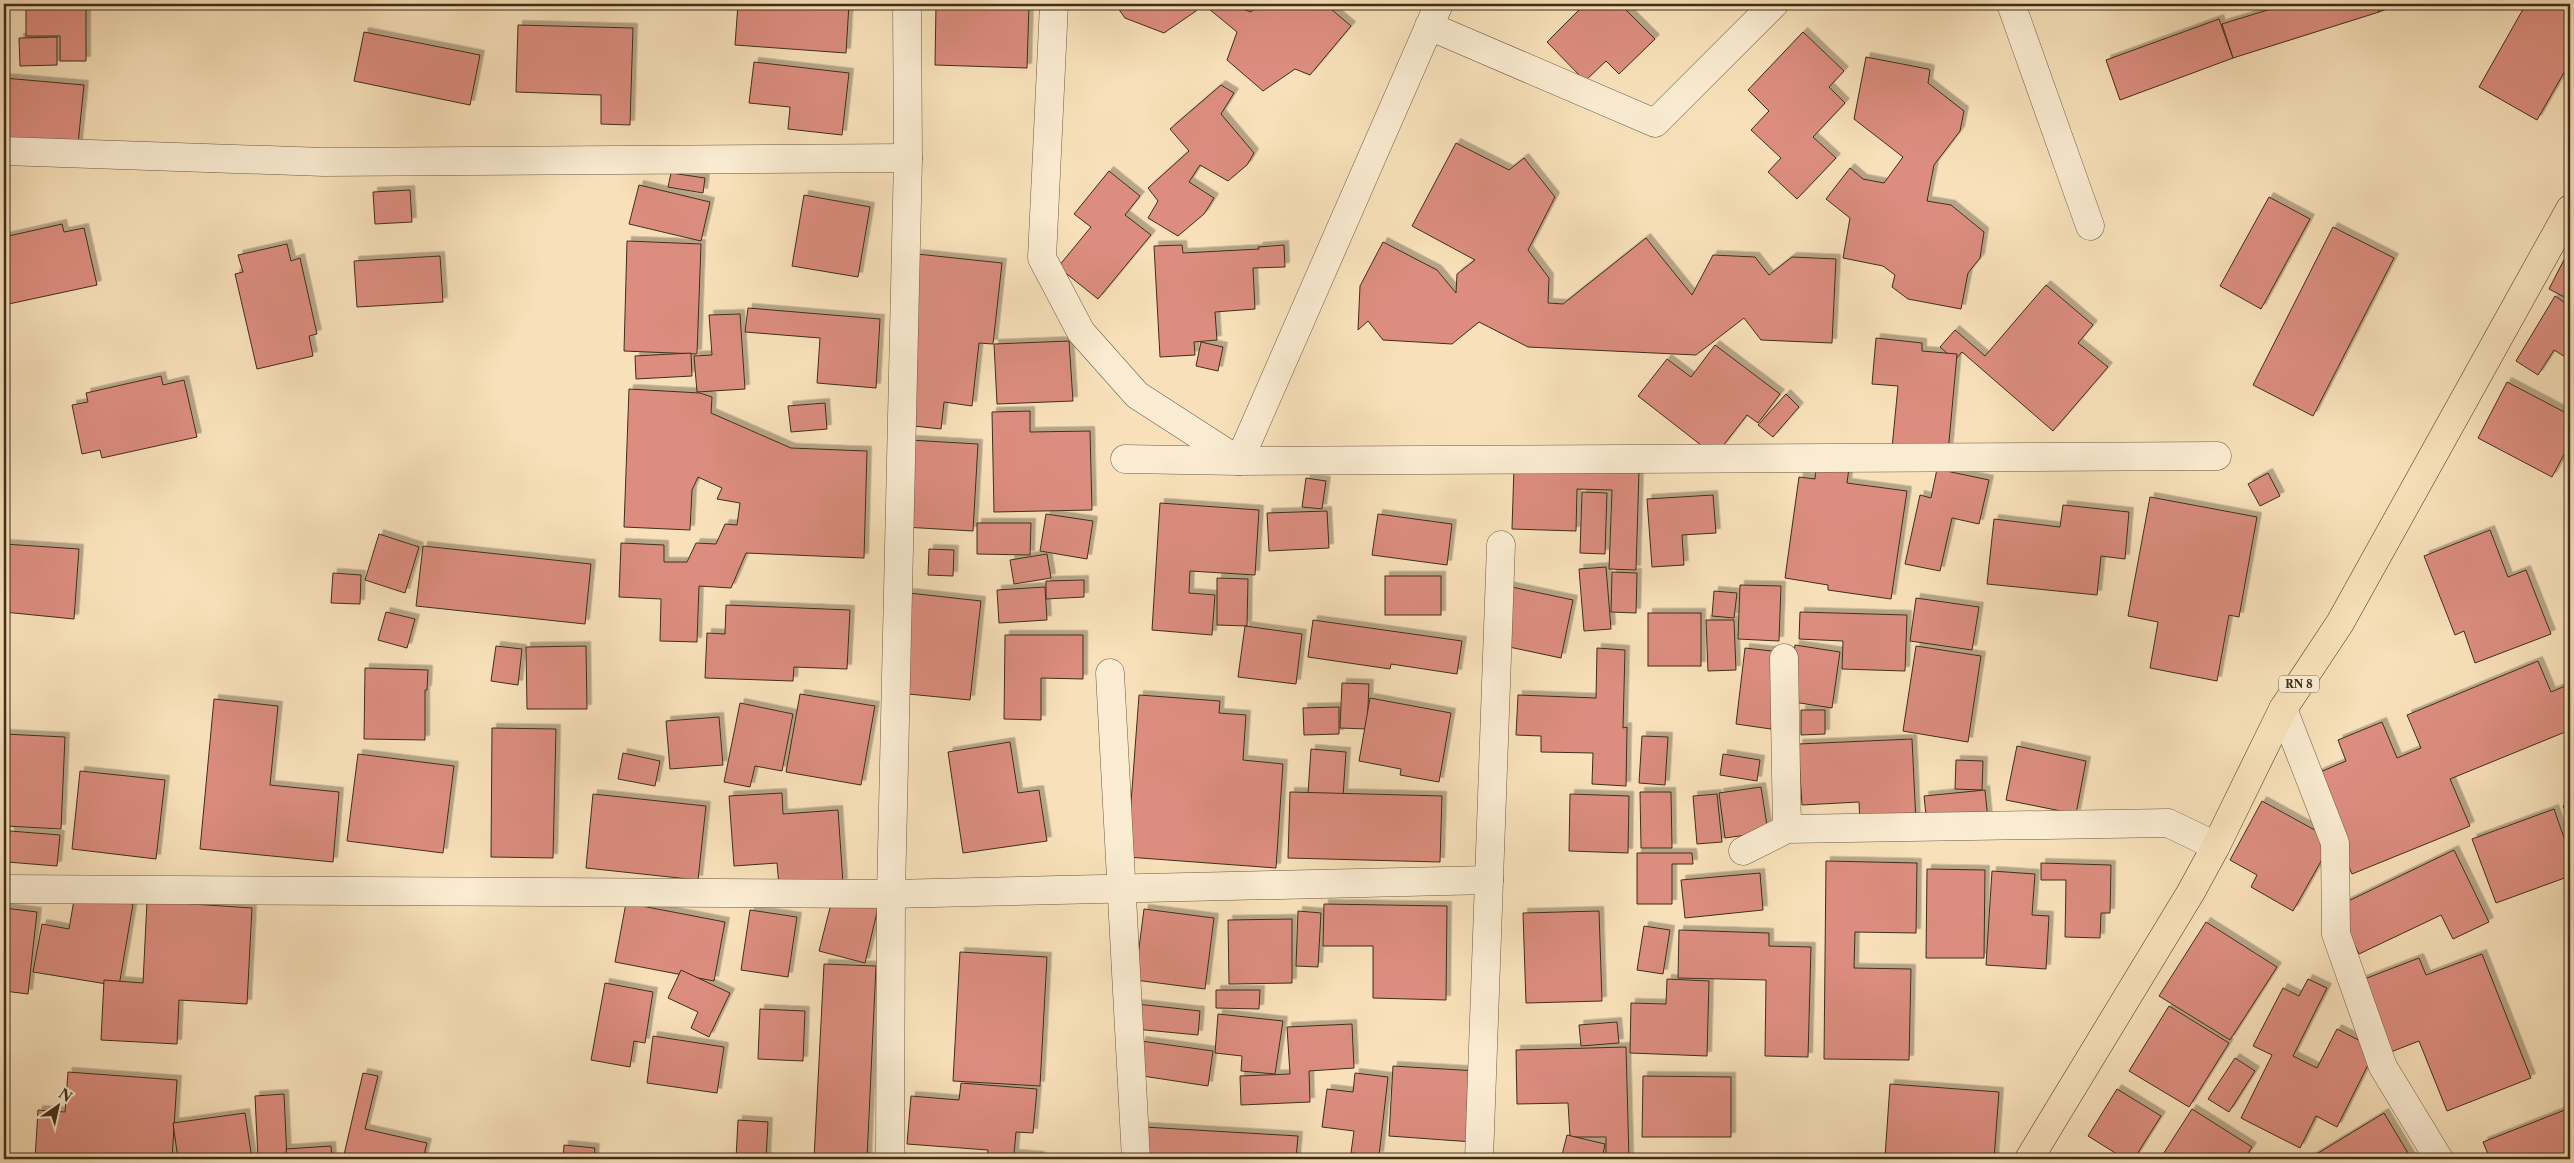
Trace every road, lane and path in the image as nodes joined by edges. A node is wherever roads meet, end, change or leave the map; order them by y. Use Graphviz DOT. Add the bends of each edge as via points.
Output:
graph roads {
  1 [pos="907,4"];
  2 [pos="1054,4"];
  3 [pos="1774,4"];
  4 [pos="2011,4"];
  5 [pos="1434,15"];
  6 [pos="4,152"];
  7 [pos="908,158"];
  8 [pos="2570,209"];
  9 [pos="2090,226"];
  10 [pos="2216,456"];
  11 [pos="1125,459"];
  12 [pos="1239,460"];
  13 [pos="1501,545"];
  14 [pos="1784,658"];
  15 [pos="1110,673"];
  16 [pos="2282,709"];
  17 [pos="1787,829"];
  18 [pos="2216,846"];
  19 [pos="1743,851"];
  20 [pos="1489,880"];
  21 [pos="1121,887"];
  22 [pos="4,889"];
  23 [pos="891,894"];
  24 [pos="890,1159"];
  25 [pos="1136,1159"];
  26 [pos="1479,1159"];
  27 [pos="2029,1159"];
  28 [pos="2439,1159"];
  1 -- 7 [label="street"];
  2 -- 12 [label="street" via="1042,258 1082,332 1138,395"];
  3 -- 5 [label="street" via="1655,122"];
  4 -- 9 [label="street"];
  5 -- 12 [label="street"];
  6 -- 7 [label="street" via="324,162"];
  7 -- 23 [label="street"];
  8 -- 16 [label="main road, RN 8" via="2340,623"];
  10 -- 12 [label="street"];
  11 -- 12 [label="street"];
  13 -- 20 [label="street"];
  14 -- 17 [label="street"];
  15 -- 21 [label="street"];
  16 -- 18 [label="main road, RN 8"];
  16 -- 28 [label="street" via="2335,843 2336,934 2383,1067"];
  17 -- 18 [label="street" via="2168,822"];
  17 -- 19 [label="street"];
  18 -- 27 [label="main road, RN 8"];
  20 -- 21 [label="street"];
  20 -- 26 [label="street"];
  21 -- 23 [label="street"];
  21 -- 25 [label="street"];
  22 -- 23 [label="street"];
  23 -- 24 [label="street"];
}
